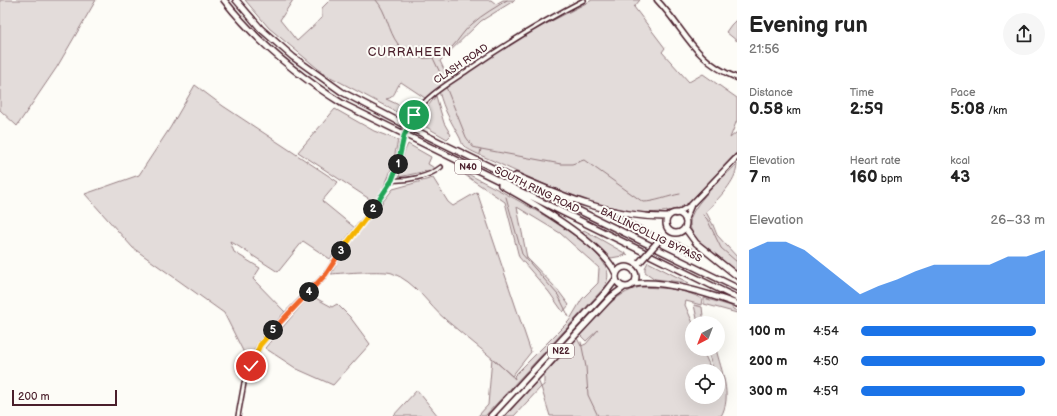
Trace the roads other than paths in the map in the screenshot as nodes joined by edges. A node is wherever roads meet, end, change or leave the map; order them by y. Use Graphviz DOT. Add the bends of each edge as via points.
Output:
graph roads {
  1 [pos="224,0"];
  2 [pos="236,0"];
  3 [pos="584,0"];
  4 [pos="657,0"];
  5 [pos="737,78"];
  6 [pos="737,156"];
  7 [pos="471,157"];
  8 [pos="465,165"];
  9 [pos="441,167"];
  10 [pos="392,180"];
  11 [pos="691,205"];
  12 [pos="676,214"];
  13 [pos="668,218"];
  14 [pos="685,220"];
  15 [pos="666,225"];
  16 [pos="685,228"];
  17 [pos="672,233"];
  18 [pos="663,236"];
  19 [pos="638,263"];
  20 [pos="628,267"];
  21 [pos="635,272"];
  22 [pos="737,276"];
  23 [pos="616,277"];
  24 [pos="634,284"];
  25 [pos="623,288"];
  26 [pos="737,288"];
  27 [pos="737,298"];
  28 [pos="737,304"];
  29 [pos="238,416"];
  30 [pos="491,416"];
  31 [pos="500,416"];
  1 -- 8 [label="highway, SOUTH RING ROAD / N40" via="264,44 315,85 356,111"];
  2 -- 7 [label="highway, N40" via="277,43 325,81 360,102"];
  3 -- 10 [label="street, CLASH ROAD, bridge" via="540,23 441,88 423,103 406,130"];
  4 -- 5 [label="street" via="702,57 721,72"];
  6 -- 11 [label="street"];
  7 -- 13 [label="highway" via="582,203 631,214"];
  7 -- 26 [label="highway, BALLINCOLLIG BYPASS / N40"];
  8 -- 23 [label="highway" via="564,224 605,258"];
  8 -- 27 [label="highway, SOUTH RING ROAD / N40"];
  9 -- 10 [label="street" via="425,175 400,181"];
  10 -- 29 [label="street, CLASH ROAD" via="326,274 260,345 244,383"];
  11 -- 12 [label="street"];
  11 -- 14 [label="street"];
  12 -- 13 [label="highway"];
  12 -- 14 [label="highway"];
  13 -- 15 [label="highway, N22"];
  14 -- 16 [label="highway"];
  15 -- 17 [label="highway"];
  15 -- 18 [label="highway, N22"];
  16 -- 17 [label="highway, N22" via="681,232"];
  16 -- 22 [label="highway" via="696,243"];
  17 -- 18 [label="highway, N22"];
  18 -- 19 [label="highway, N22, bridge"];
  19 -- 20 [label="highway, N22"];
  19 -- 21 [label="highway, N22"];
  20 -- 21 [label="highway"];
  20 -- 23 [label="highway, N22" via="619,269"];
  21 -- 24 [label="highway, N22"];
  23 -- 25 [label="highway" via="618,285"];
  23 -- 30 [label="highway, N22" via="606,292"];
  24 -- 25 [label="highway, N22"];
  24 -- 28 [label="highway, N22" via="680,288"];
  25 -- 31 [label="highway, N22" via="612,296"];
}
